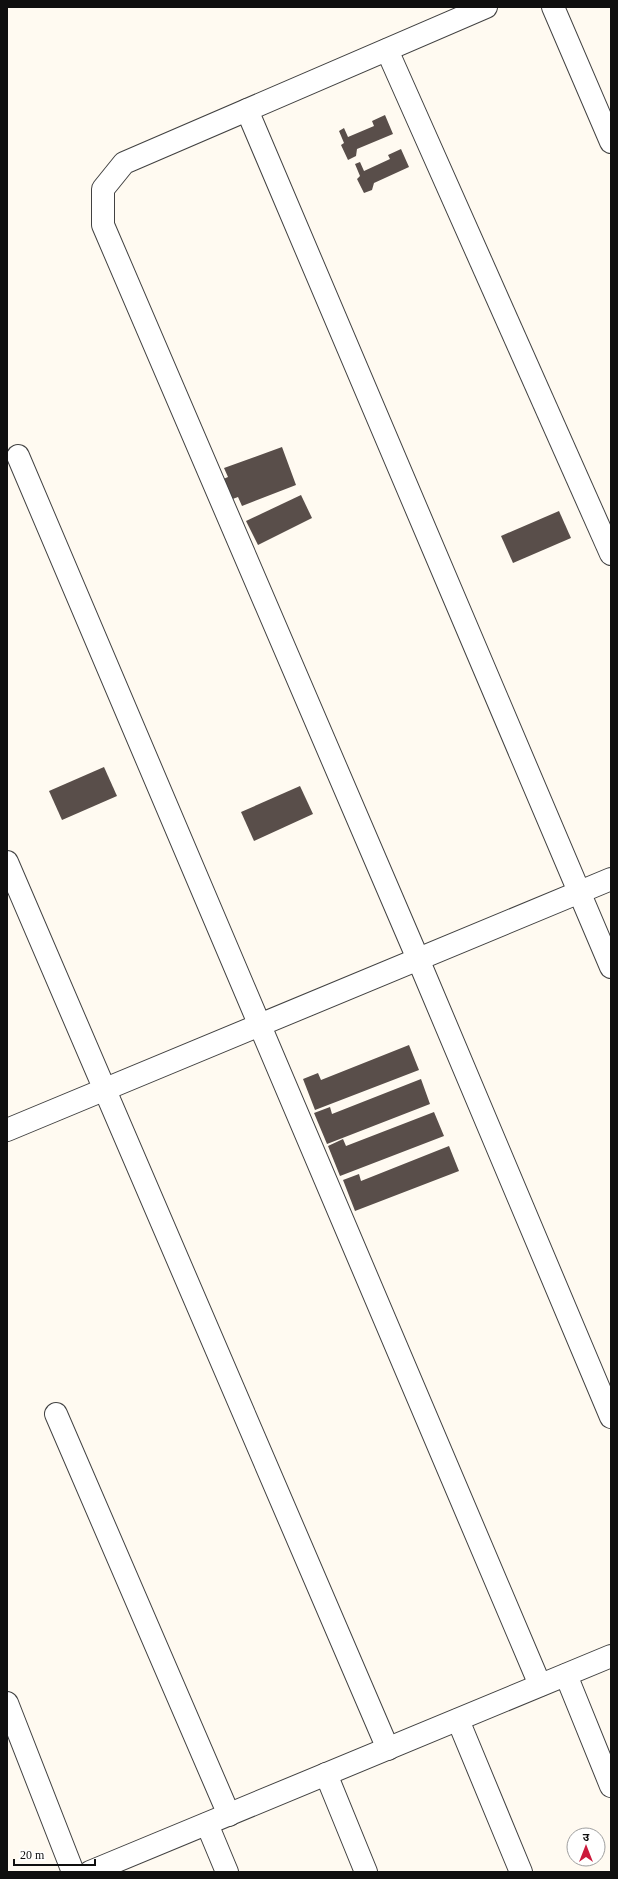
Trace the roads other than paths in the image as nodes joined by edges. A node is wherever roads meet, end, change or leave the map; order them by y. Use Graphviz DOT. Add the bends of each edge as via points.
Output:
graph roads {
  1 [pos="486,7"];
  2 [pos="553,7"];
  3 [pos="387,50"];
  4 [pos="247,110"];
  5 [pos="611,142"];
  6 [pos="18,456"];
  7 [pos="611,554"];
  8 [pos="7,862"];
  9 [pos="611,879"];
  10 [pos="579,892"];
  11 [pos="418,959"];
  12 [pos="611,967"];
  13 [pos="261,1024"];
  14 [pos="104,1090"];
  15 [pos="7,1130"];
  16 [pos="56,1414"];
  17 [pos="611,1417"];
  18 [pos="611,1656"];
  19 [pos="566,1675"];
  20 [pos="540,1685"];
  21 [pos="7,1703"];
  22 [pos="458,1720"];
  23 [pos="388,1749"];
  24 [pos="326,1774"];
  25 [pos="611,1786"];
  26 [pos="229,1815"];
  27 [pos="207,1824"];
  28 [pos="73,1872"];
  29 [pos="90,1872"];
  30 [pos="227,1872"];
  31 [pos="366,1872"];
  32 [pos="521,1872"];
  1 -- 3 [label="street"];
  2 -- 5 [label="street"];
  3 -- 4 [label="street"];
  3 -- 7 [label="street"];
  4 -- 10 [label="street"];
  4 -- 11 [label="street" via="124,164 103,189 103,225"];
  6 -- 13 [label="street"];
  8 -- 14 [label="street"];
  9 -- 10 [label="street"];
  10 -- 11 [label="street"];
  10 -- 12 [label="street"];
  11 -- 13 [label="street"];
  11 -- 17 [label="street"];
  13 -- 14 [label="street"];
  13 -- 20 [label="street"];
  14 -- 15 [label="street"];
  14 -- 23 [label="street"];
  16 -- 26 [label="street"];
  18 -- 19 [label="street"];
  19 -- 20 [label="street"];
  19 -- 25 [label="street"];
  20 -- 22 [label="street"];
  21 -- 28 [label="street"];
  22 -- 23 [label="street"];
  22 -- 32 [label="street"];
  23 -- 24 [label="street"];
  24 -- 26 [label="street"];
  24 -- 31 [label="street"];
  26 -- 27 [label="street"];
  27 -- 29 [label="street"];
  27 -- 30 [label="street"];
}
